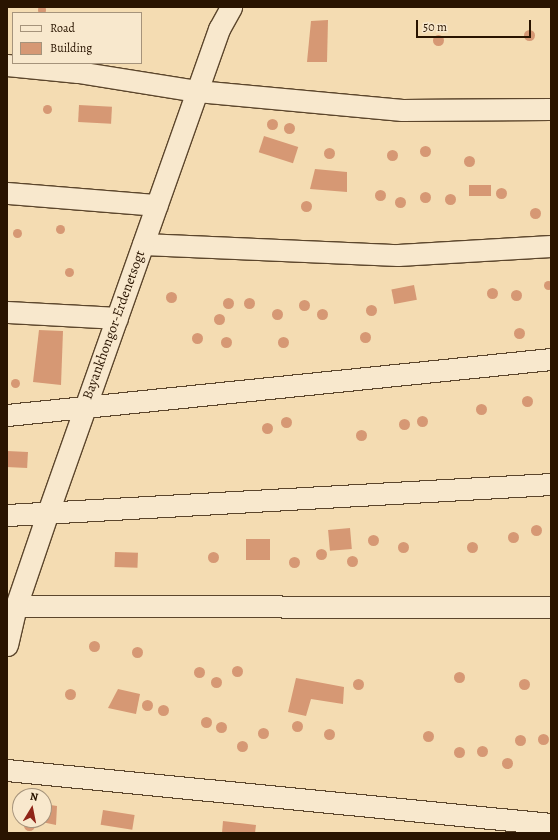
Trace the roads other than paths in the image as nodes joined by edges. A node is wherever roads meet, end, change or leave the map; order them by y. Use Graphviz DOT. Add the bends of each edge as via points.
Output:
graph roads {
  1 [pos="231,7"];
  2 [pos="7,65"];
  3 [pos="197,91"];
  4 [pos="551,109"];
  5 [pos="7,193"];
  6 [pos="157,205"];
  7 [pos="143,244"];
  8 [pos="551,246"];
  9 [pos="7,312"];
  10 [pos="117,318"];
  11 [pos="551,359"];
  12 [pos="86,405"];
  13 [pos="7,415"];
  14 [pos="551,484"];
  15 [pos="7,515"];
  16 [pos="47,515"];
  17 [pos="16,606"];
  18 [pos="551,607"];
  19 [pos="7,645"];
  20 [pos="7,770"];
  21 [pos="551,824"];
  1 -- 3 [label="street, Bayankhongor-Erdenetsogt"];
  2 -- 3 [label="street" via="78,72"];
  3 -- 4 [label="street" via="402,110"];
  3 -- 6 [label="street, Bayankhongor-Erdenetsogt"];
  5 -- 6 [label="street"];
  6 -- 7 [label="street, Bayankhongor-Erdenetsogt"];
  7 -- 8 [label="street" via="398,254"];
  7 -- 10 [label="street, Bayankhongor-Erdenetsogt"];
  9 -- 10 [label="street"];
  10 -- 12 [label="street, Bayankhongor-Erdenetsogt"];
  11 -- 12 [label="street"];
  12 -- 13 [label="street"];
  12 -- 16 [label="street, Bayankhongor-Erdenetsogt"];
  14 -- 16 [label="street"];
  15 -- 16 [label="street"];
  16 -- 17 [label="street, Bayankhongor-Erdenetsogt"];
  17 -- 18 [label="street"];
  17 -- 19 [label="street, Bayankhongor-Erdenetsogt"];
  20 -- 21 [label="street"];
}
